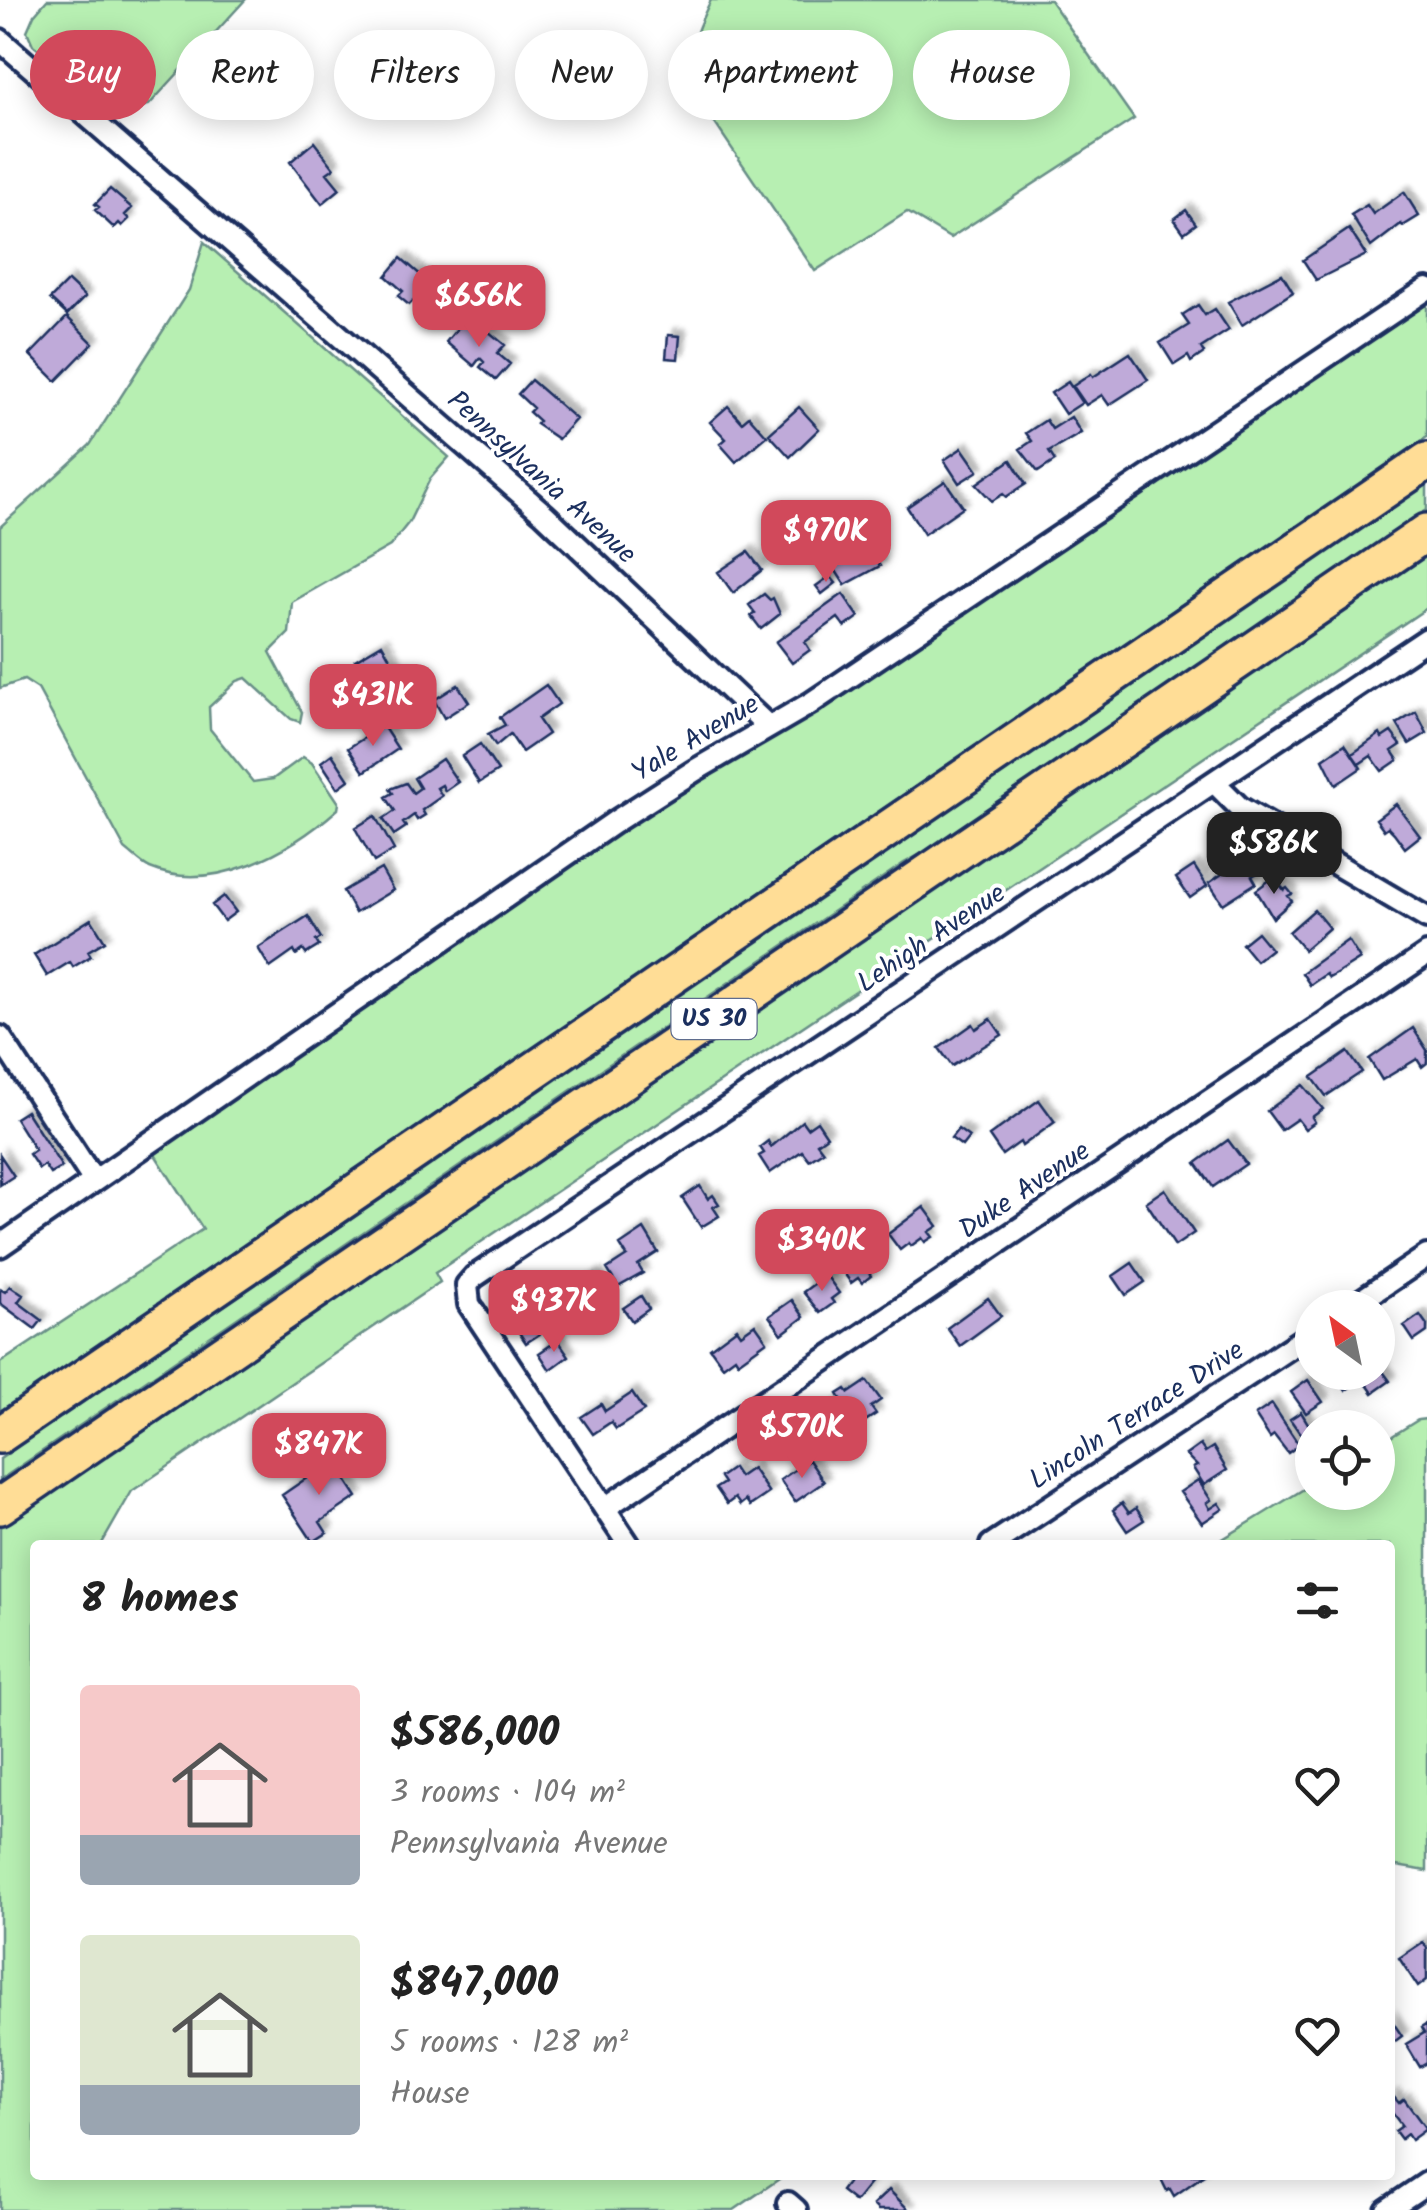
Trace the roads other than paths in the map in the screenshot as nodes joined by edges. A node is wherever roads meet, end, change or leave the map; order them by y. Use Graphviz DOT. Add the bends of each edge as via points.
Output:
graph roads {
  1 [pos="0,40"];
  2 [pos="1427,289"];
  3 [pos="1427,460"];
  4 [pos="1427,532"];
  5 [pos="1427,639"];
  6 [pos="769,726"];
  7 [pos="1214,783"];
  8 [pos="1427,918"];
  9 [pos="1427,954"];
  10 [pos="0,1037"];
  11 [pos="94,1181"];
  12 [pos="0,1246"];
  13 [pos="1427,1256"];
  14 [pos="1377,1290"];
  15 [pos="1295,1344"];
  16 [pos="0,1435"];
  17 [pos="0,1506"];
  18 [pos="604,1508"];
  19 [pos="626,1540"];
  20 [pos="999,1540"];
  21 [pos="1427,2183"];
  22 [pos="1386,2210"];
  1 -- 6 [label="street, Pennsylvania Avenue" via="544,514"];
  2 -- 6 [label="street, Yale Avenue"];
  3 -- 16 [label="highway, US 30"];
  4 -- 17 [label="highway, US 30"];
  5 -- 7 [label="street, Lehigh Avenue"];
  6 -- 11 [label="street, Yale Avenue" via="587,840"];
  7 -- 8 [label="street" via="1239,807"];
  7 -- 18 [label="street, Lehigh Avenue" via="467,1285 469,1304"];
  9 -- 18 [label="street, Duke Avenue"];
  10 -- 11 [label="street"];
  11 -- 12 [label="street, Yale Avenue"];
  13 -- 14 [label="street"];
  15 -- 20 [label="street, Lincoln Terrace Drive"];
  18 -- 19 [label="street"];
  21 -- 22 [label="street"];
}
